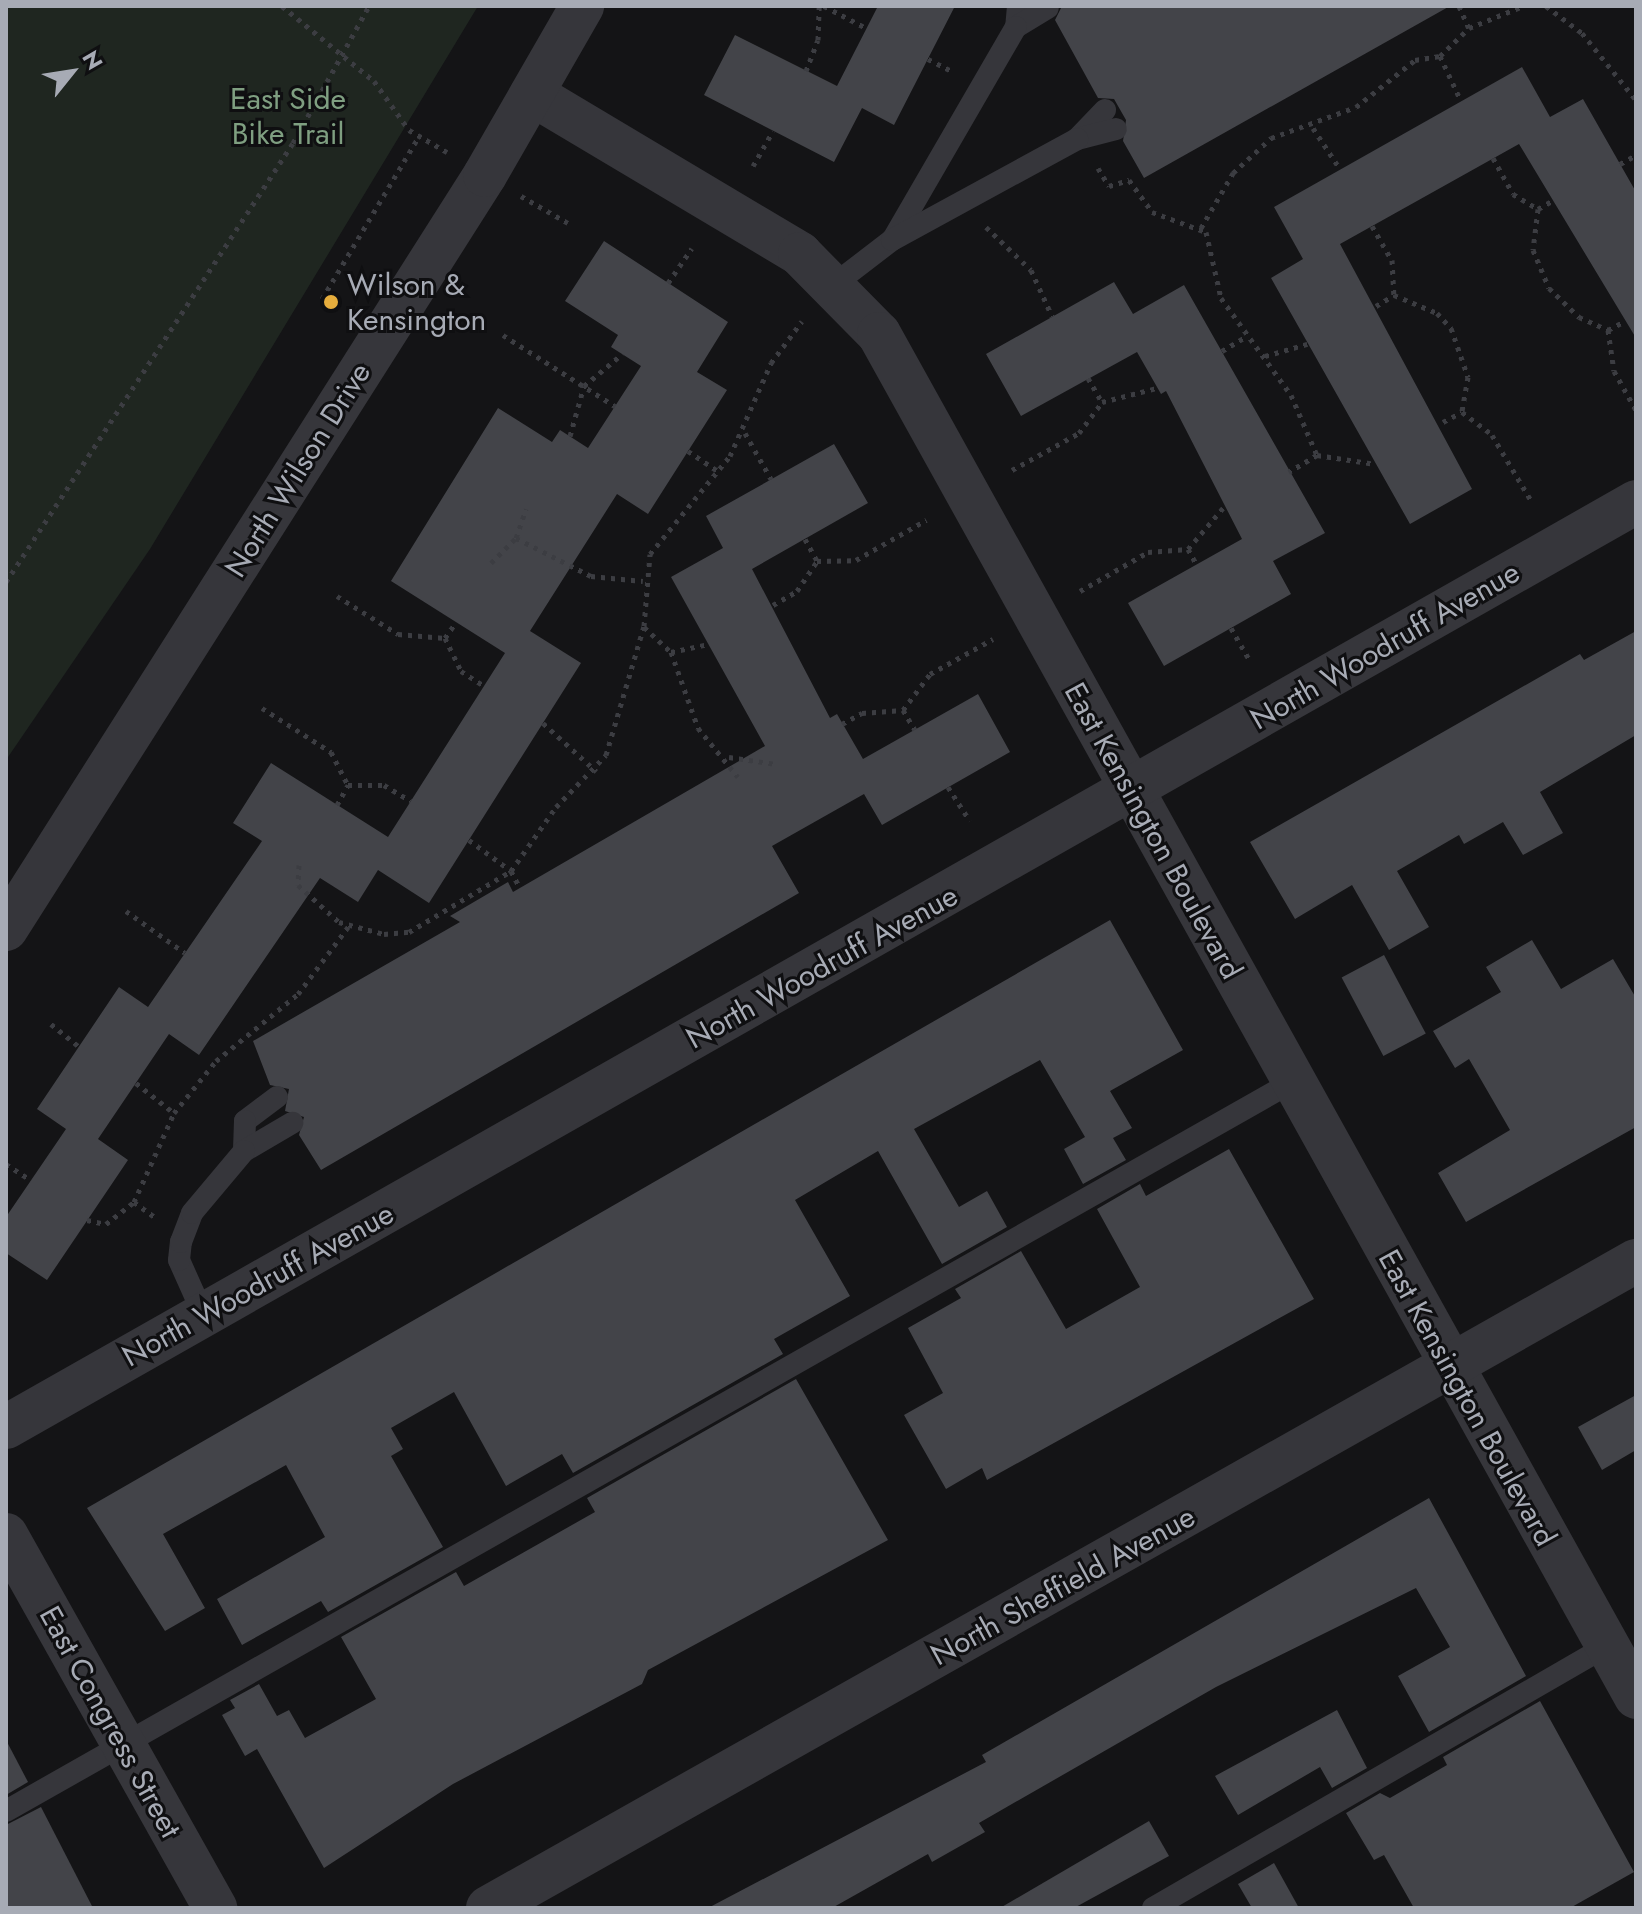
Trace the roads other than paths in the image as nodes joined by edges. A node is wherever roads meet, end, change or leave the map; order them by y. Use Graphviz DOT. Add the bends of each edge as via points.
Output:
graph roads {
  1 [pos="582,6"];
  2 [pos="1048,8"];
  3 [pos="1017,16"];
  4 [pos="532,94"];
  5 [pos="1110,119"];
  6 [pos="892,240"];
  7 [pos="836,283"];
  8 [pos="1636,502"];
  9 [pos="1133,792"];
  10 [pos="6,929"];
  11 [pos="1290,1083"];
  12 [pos="277,1097"];
  13 [pos="292,1123"];
  14 [pos="244,1151"];
  15 [pos="1636,1261"];
  16 [pos="204,1316"];
  17 [pos="1450,1368"];
  18 [pos="6,1427"];
  19 [pos="10,1557"];
  20 [pos="1607,1646"];
  21 [pos="1636,1697"];
  22 [pos="123,1745"];
  23 [pos="6,1811"];
  24 [pos="215,1908"];
  25 [pos="488,1908"];
  26 [pos="1153,1908"];
  1 -- 4 [label="street, North Wilson Drive"];
  2 -- 3 [label="lane"];
  3 -- 6 [label="lane"];
  4 -- 7 [label="street, East Kensington Boulevard"];
  4 -- 10 [label="street, North Wilson Drive"];
  5 -- 6 [label="lane"];
  6 -- 7 [label="lane"];
  7 -- 9 [label="street, East Kensington Boulevard" via="879,334"];
  8 -- 9 [label="street, North Woodruff Avenue"];
  9 -- 11 [label="street, East Kensington Boulevard"];
  9 -- 16 [label="street, North Woodruff Avenue"];
  11 -- 17 [label="street, East Kensington Boulevard"];
  11 -- 22 [label="lane"];
  12 -- 14 [label="lane" via="245,1121"];
  13 -- 14 [label="lane"];
  14 -- 16 [label="lane" via="192,1213 181,1242 179,1260"];
  15 -- 17 [label="street, North Sheffield Avenue"];
  16 -- 18 [label="street, North Woodruff Avenue"];
  17 -- 20 [label="street, East Kensington Boulevard"];
  17 -- 25 [label="street, North Sheffield Avenue"];
  19 -- 22 [label="street, East Congress Street"];
  20 -- 21 [label="street, East Kensington Boulevard"];
  20 -- 26 [label="lane"];
  22 -- 23 [label="lane"];
  22 -- 24 [label="street, East Congress Street"];
}
